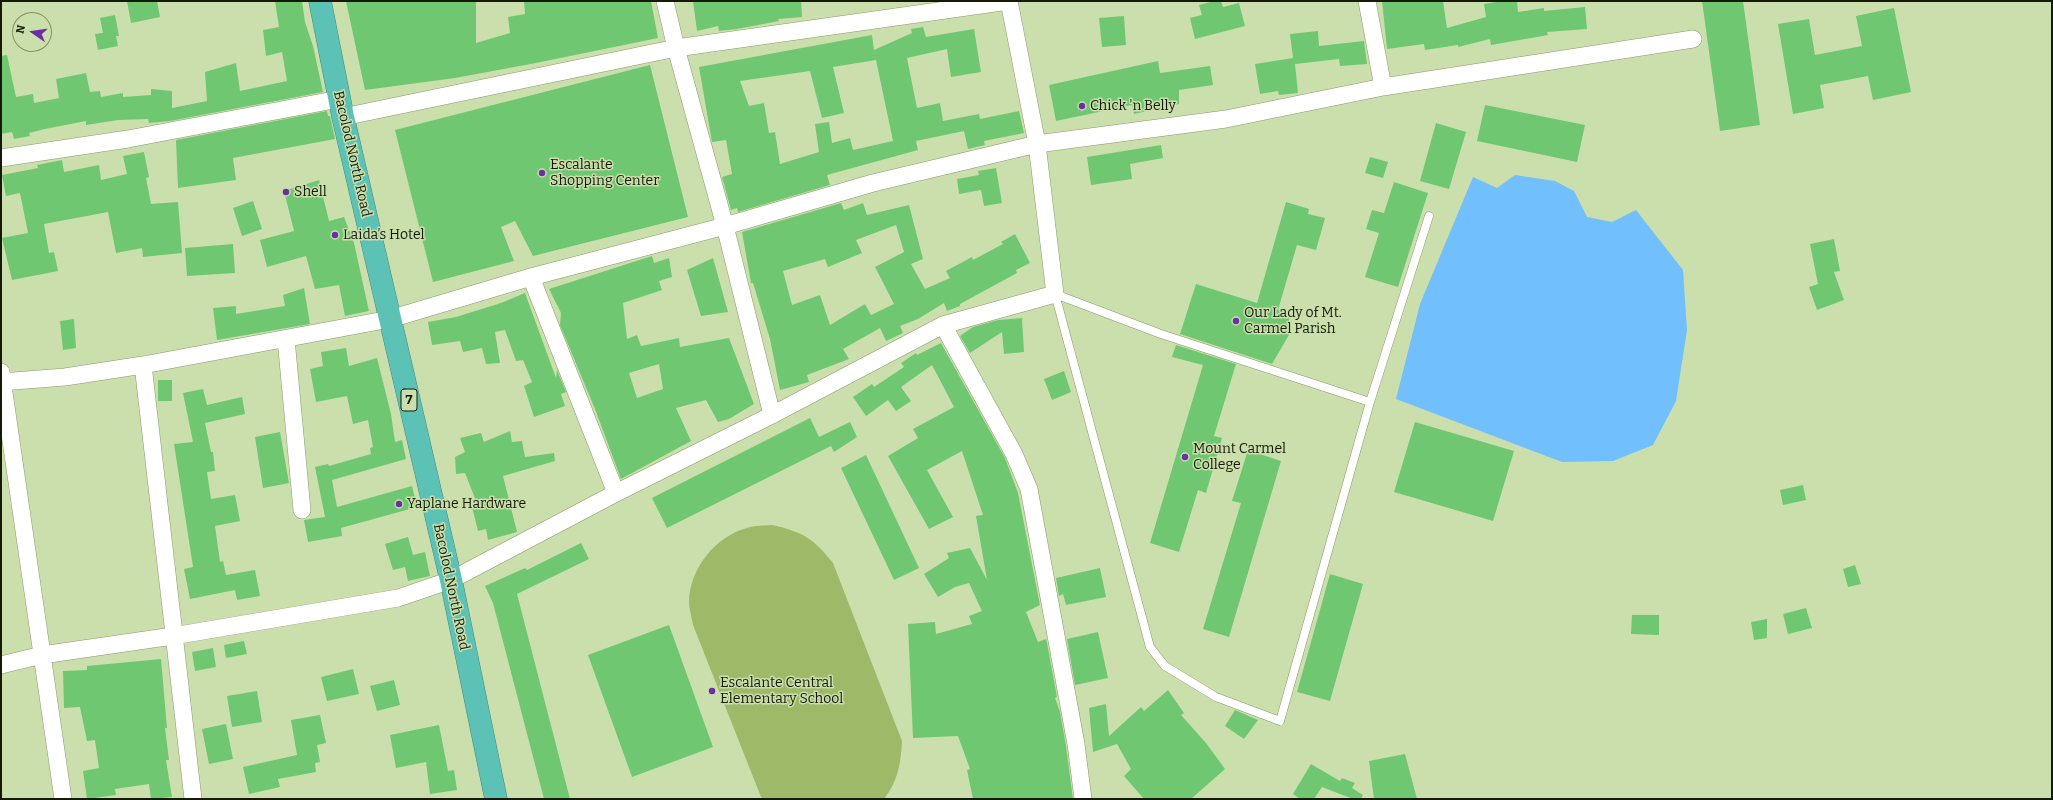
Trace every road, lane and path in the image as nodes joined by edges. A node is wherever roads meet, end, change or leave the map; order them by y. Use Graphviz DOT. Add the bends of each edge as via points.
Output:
graph roads {
  1 [pos="320,1"];
  2 [pos="665,1"];
  3 [pos="1009,1"];
  4 [pos="1367,1"];
  5 [pos="1693,39"];
  6 [pos="676,48"];
  7 [pos="1383,87"];
  8 [pos="341,108"];
  9 [pos="1036,144"];
  10 [pos="1,158"];
  11 [pos="1429,216"];
  12 [pos="725,226"];
  13 [pos="531,277"];
  14 [pos="1055,294"];
  15 [pos="390,319"];
  16 [pos="943,325"];
  17 [pos="286,339"];
  18 [pos="143,365"];
  19 [pos="2,378"];
  20 [pos="1370,402"];
  21 [pos="772,415"];
  22 [pos="616,493"];
  23 [pos="302,510"];
  24 [pos="451,580"];
  25 [pos="173,636"];
  26 [pos="42,655"];
  27 [pos="1,665"];
  28 [pos="63,799"];
  29 [pos="193,799"];
  30 [pos="496,799"];
  31 [pos="1083,799"];
  1 -- 8 [label="highway, Bacolod North Road / 7"];
  2 -- 6 [label="street"];
  3 -- 6 [label="street"];
  3 -- 9 [label="street"];
  4 -- 7 [label="street"];
  5 -- 7 [label="street"];
  6 -- 8 [label="street"];
  6 -- 12 [label="street"];
  7 -- 9 [label="street" via="1226,119"];
  8 -- 10 [label="street"];
  8 -- 15 [label="highway, Bacolod North Road / 7"];
  9 -- 12 [label="street" via="873,183"];
  9 -- 14 [label="street"];
  11 -- 20 [label="lane"];
  12 -- 13 [label="street"];
  12 -- 21 [label="street"];
  13 -- 15 [label="street"];
  13 -- 22 [label="street"];
  14 -- 16 [label="street"];
  14 -- 20 [label="lane" via="1161,334"];
  14 -- 20 [label="lane" via="1150,647 1165,666 1216,697 1280,721"];
  15 -- 17 [label="street"];
  15 -- 24 [label="highway, Bacolod North Road / 7"];
  16 -- 21 [label="street"];
  16 -- 31 [label="street" via="1014,454 1029,489 1076,744"];
  17 -- 18 [label="street"];
  17 -- 23 [label="street"];
  18 -- 19 [label="street" via="65,377"];
  18 -- 25 [label="street"];
  19 -- 26 [label="street"];
  21 -- 22 [label="street"];
  22 -- 24 [label="street"];
  24 -- 25 [label="street" via="398,598"];
  24 -- 30 [label="highway, Bacolod North Road / 7"];
  25 -- 26 [label="street"];
  25 -- 29 [label="street"];
  26 -- 27 [label="street"];
  26 -- 28 [label="street"];
}
